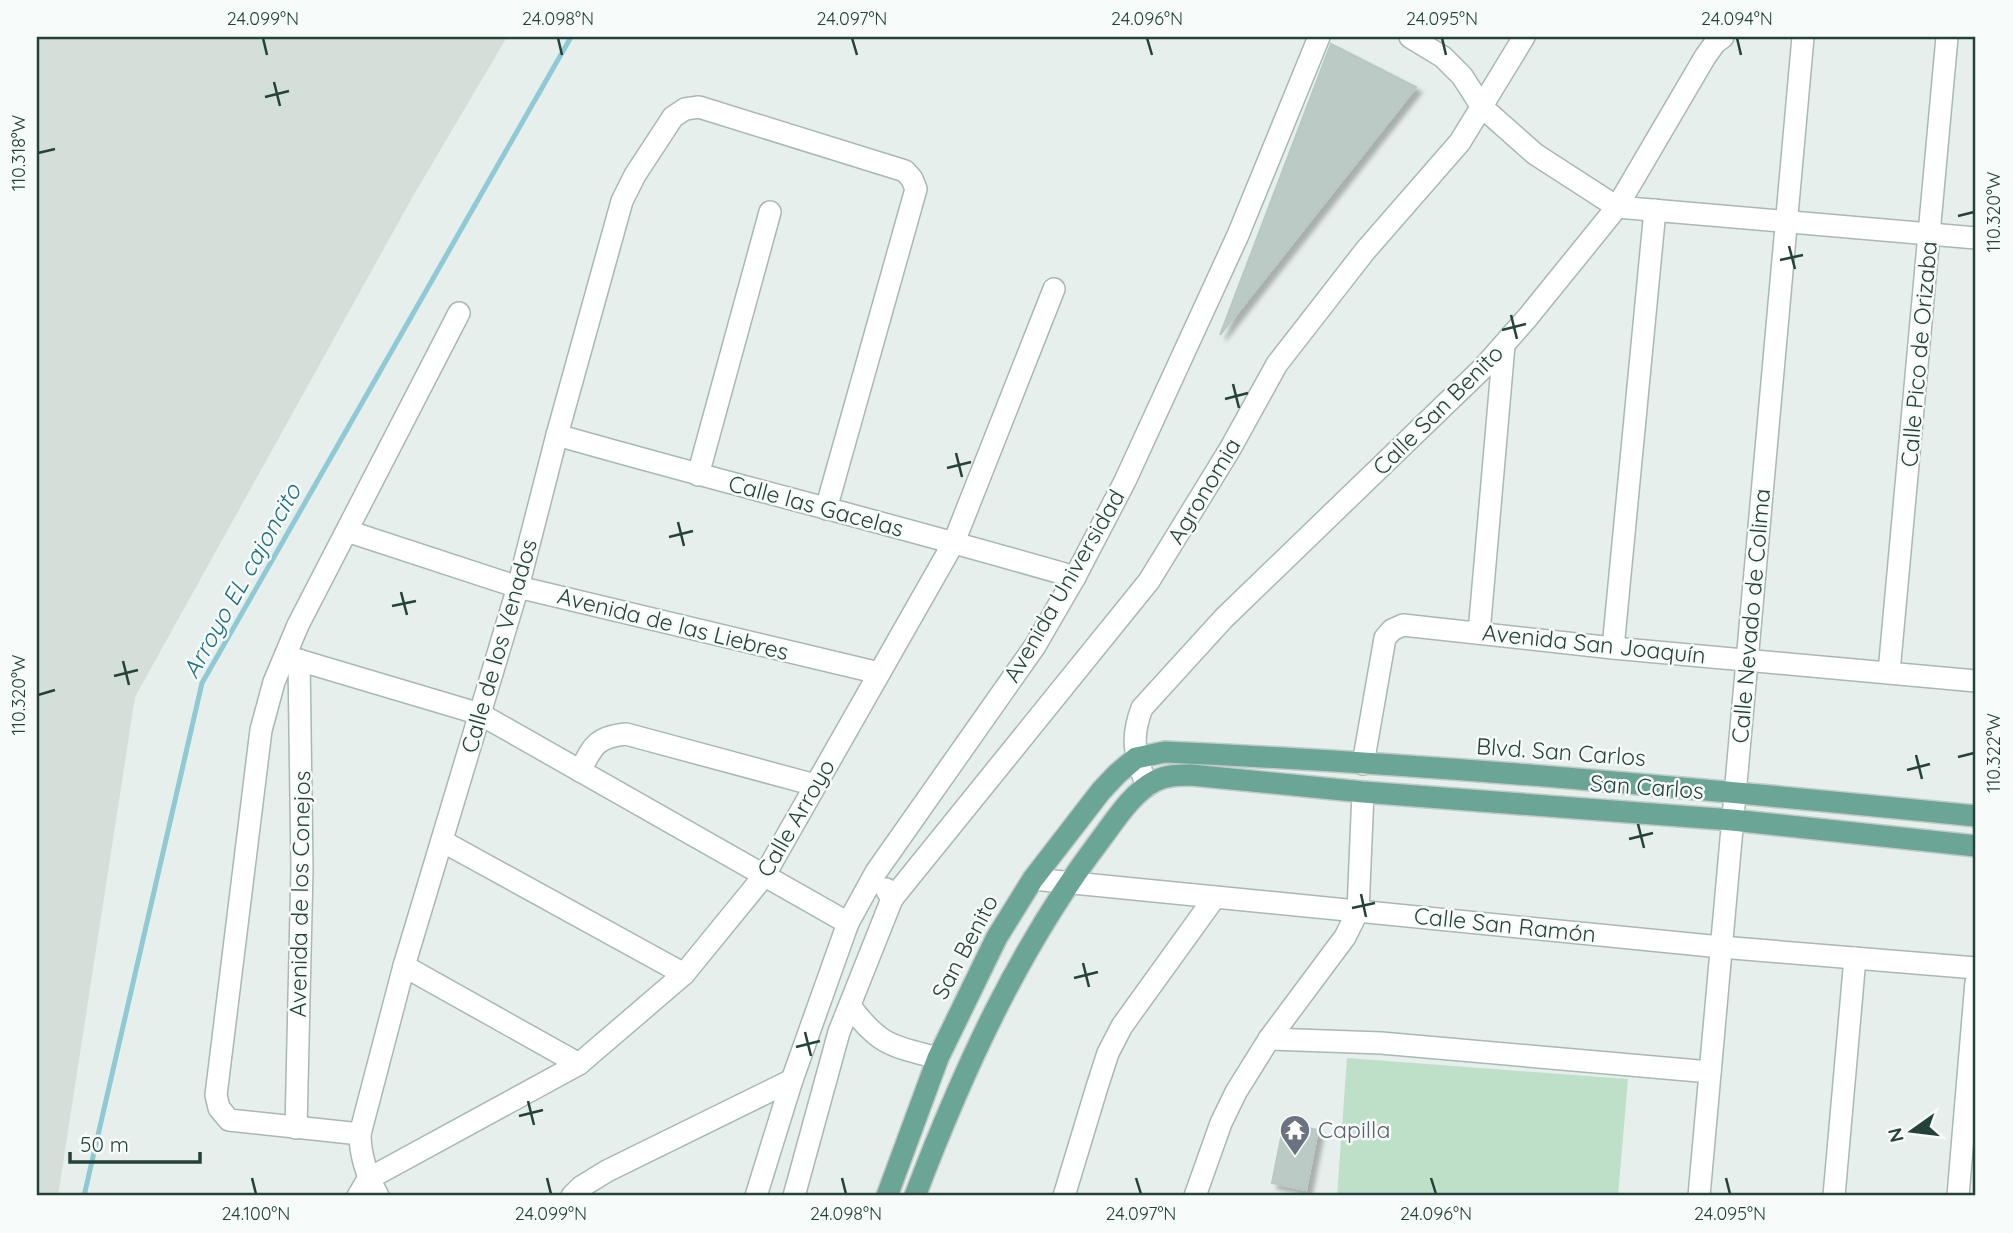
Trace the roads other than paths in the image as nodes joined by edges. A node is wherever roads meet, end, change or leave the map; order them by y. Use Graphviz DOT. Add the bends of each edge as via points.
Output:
graph roads {
  1 [pos="1319,37"];
  2 [pos="1524,37"];
  3 [pos="1723,37"];
  4 [pos="1803,37"];
  5 [pos="1947,37"];
  6 [pos="1418,38"];
  7 [pos="1482,107"];
  8 [pos="1617,206"];
  9 [pos="1655,210"];
  10 [pos="770,212"];
  11 [pos="1787,221"];
  12 [pos="1930,234"];
  13 [pos="1976,238"];
  14 [pos="1054,289"];
  15 [pos="459,313"];
  16 [pos="1504,345"];
  17 [pos="557,435"];
  18 [pos="698,475"];
  19 [pos="826,509"];
  20 [pos="347,531"];
  21 [pos="954,542"];
  22 [pos="1075,577"];
  23 [pos="518,587"];
  24 [pos="1479,633"];
  25 [pos="1613,648"];
  26 [pos="292,658"];
  27 [pos="1747,659"];
  28 [pos="1889,671"];
  29 [pos="879,673"];
  30 [pos="1976,681"];
  31 [pos="480,714"];
  32 [pos="1139,757"];
  33 [pos="1363,764"];
  34 [pos="580,771"];
  35 [pos="816,785"];
  36 [pos="1147,786"];
  37 [pos="1735,791"];
  38 [pos="1363,792"];
  39 [pos="1976,816"];
  40 [pos="1732,820"];
  41 [pos="442,841"];
  42 [pos="1976,846"];
  43 [pos="876,872"];
  44 [pos="764,876"];
  45 [pos="1033,879"];
  46 [pos="1067,883"];
  47 [pos="1215,897"];
  48 [pos="892,899"];
  49 [pos="1358,911"];
  50 [pos="848,923"];
  51 [pos="1721,947"];
  52 [pos="1855,958"];
  53 [pos="404,966"];
  54 [pos="1976,968"];
  55 [pos="684,974"];
  56 [pos="1976,982"];
  57 [pos="850,1006"];
  58 [pos="1269,1039"];
  59 [pos="938,1058"];
  60 [pos="579,1064"];
  61 [pos="1710,1072"];
  62 [pos="792,1080"];
  63 [pos="296,1128"];
  64 [pos="360,1134"];
  65 [pos="368,1190"];
  66 [pos="582,1193"];
  67 [pos="757,1196"];
  68 [pos="794,1196"];
  69 [pos="887,1196"];
  70 [pos="915,1196"];
  71 [pos="1064,1196"];
  72 [pos="1195,1196"];
  73 [pos="1699,1196"];
  74 [pos="1834,1196"];
  75 [pos="1958,1196"];
  1 -- 22 [label="street, Avenida Universidad" via="1238,235 1125,481"];
  2 -- 7 [label="street, Agronomia"];
  3 -- 8 [label="street, Calle San Benito" via="1705,57"];
  4 -- 11 [label="street, Calle Nevado de Colima"];
  5 -- 12 [label="street, Calle Pico de Orizaba"];
  6 -- 7 [label="street" via="1453,66"];
  7 -- 8 [label="street" via="1553,167"];
  7 -- 48 [label="street, Agronomia" via="1460,142 1365,251 1277,364 1149,581"];
  8 -- 9 [label="street"];
  8 -- 16 [label="street, Calle San Benito"];
  9 -- 11 [label="street"];
  9 -- 25 [label="street"];
  10 -- 18 [label="street"];
  11 -- 12 [label="street"];
  11 -- 27 [label="street, Calle Nevado de Colima"];
  12 -- 13 [label="street"];
  12 -- 28 [label="street, Calle Pico de Orizaba"];
  14 -- 21 [label="street, Calle Arroyo"];
  15 -- 20 [label="street, Avenida de los Conejos"];
  16 -- 24 [label="street"];
  16 -- 32 [label="street, Calle San Benito" via="1224,618 1142,708 1135,732"];
  17 -- 18 [label="street, Calle las Gacelas"];
  17 -- 19 [label="street, Calle de los Venados" via="622,201 673,117 699,107 905,171 916,189"];
  17 -- 23 [label="street, Calle de los Venados"];
  18 -- 19 [label="street, Calle las Gacelas"];
  19 -- 21 [label="street, Calle las Gacelas"];
  20 -- 23 [label="street, Avenida de las Liebres"];
  20 -- 26 [label="street, Avenida de los Conejos" via="298,625"];
  21 -- 22 [label="street, Calle las Gacelas"];
  21 -- 29 [label="street, Calle Arroyo"];
  22 -- 43 [label="street, Avenida Universidad" via="1035,646"];
  23 -- 29 [label="street, Avenida de las Liebres"];
  23 -- 31 [label="street, Calle de los Venados"];
  24 -- 25 [label="street, Avenida San Joaquín"];
  24 -- 33 [label="street, Avenida San Joaquín" via="1403,625 1392,630 1385,638"];
  25 -- 27 [label="street, Avenida San Joaquín"];
  26 -- 31 [label="street"];
  26 -- 63 [label="street, Avenida de los Conejos" via="302,868"];
  26 -- 63 [label="street" via="274,681 261,730 216,1095 229,1120"];
  27 -- 28 [label="street, Avenida San Joaquín"];
  27 -- 37 [label="street, Calle Nevado de Colima"];
  28 -- 30 [label="street, Avenida San Joaquín"];
  29 -- 35 [label="street, Calle Arroyo"];
  31 -- 34 [label="street"];
  31 -- 41 [label="street, Calle de los Venados"];
  32 -- 33 [label="main road, Blvd. San Carlos" via="1165,752"];
  32 -- 36 [label="street"];
  32 -- 45 [label="main road, San Benito" via="1101,791"];
  33 -- 37 [label="main road, Blvd. San Carlos"];
  34 -- 35 [label="street" via="601,738 626,734"];
  34 -- 44 [label="street"];
  35 -- 44 [label="street, Calle Arroyo"];
  36 -- 38 [label="main road, San Carlos" via="1178,775"];
  36 -- 46 [label="main road" via="1128,803"];
  37 -- 39 [label="main road, Blvd. San Carlos"];
  37 -- 40 [label="street, Calle Nevado de Colima"];
  38 -- 40 [label="main road, San Carlos"];
  38 -- 49 [label="street"];
  40 -- 42 [label="main road, San Carlos"];
  40 -- 51 [label="street, Calle Nevado de Colima"];
  41 -- 53 [label="street, Calle de los Venados"];
  41 -- 55 [label="street"];
  43 -- 48 [label="street"];
  43 -- 50 [label="street, Avenida Universidad"];
  44 -- 50 [label="street"];
  44 -- 55 [label="street, Calle Arroyo"];
  45 -- 46 [label="street, Calle San Ramón"];
  45 -- 59 [label="main road, San Benito" via="997,937"];
  46 -- 47 [label="street, Calle San Ramón"];
  46 -- 70 [label="main road" via="992,1015"];
  47 -- 49 [label="street, Calle San Ramón"];
  47 -- 71 [label="street" via="1122,1026 1105,1064"];
  48 -- 57 [label="street"];
  49 -- 51 [label="street, Calle San Ramón"];
  49 -- 58 [label="street" via="1345,937"];
  50 -- 62 [label="street, Avenida Universidad"];
  51 -- 52 [label="street, Calle San Ramón"];
  51 -- 61 [label="street, Calle Nevado de Colima"];
  52 -- 54 [label="street, Calle San Ramón"];
  52 -- 74 [label="street"];
  53 -- 60 [label="street"];
  53 -- 64 [label="street, Calle de los Venados"];
  55 -- 60 [label="street, Calle Arroyo"];
  56 -- 75 [label="street"];
  57 -- 59 [label="street" via="881,1040"];
  57 -- 68 [label="street"];
  58 -- 61 [label="street" via="1381,1043"];
  58 -- 72 [label="street" via="1221,1124"];
  59 -- 69 [label="main road, San Benito"];
  60 -- 65 [label="street, Calle Arroyo"];
  61 -- 73 [label="street, Calle Nevado de Colima"];
  62 -- 66 [label="street" via="607,1171"];
  62 -- 67 [label="street, Avenida Universidad"];
  63 -- 64 [label="street"];
  64 -- 65 [label="street, Calle de los Venados"];
}
